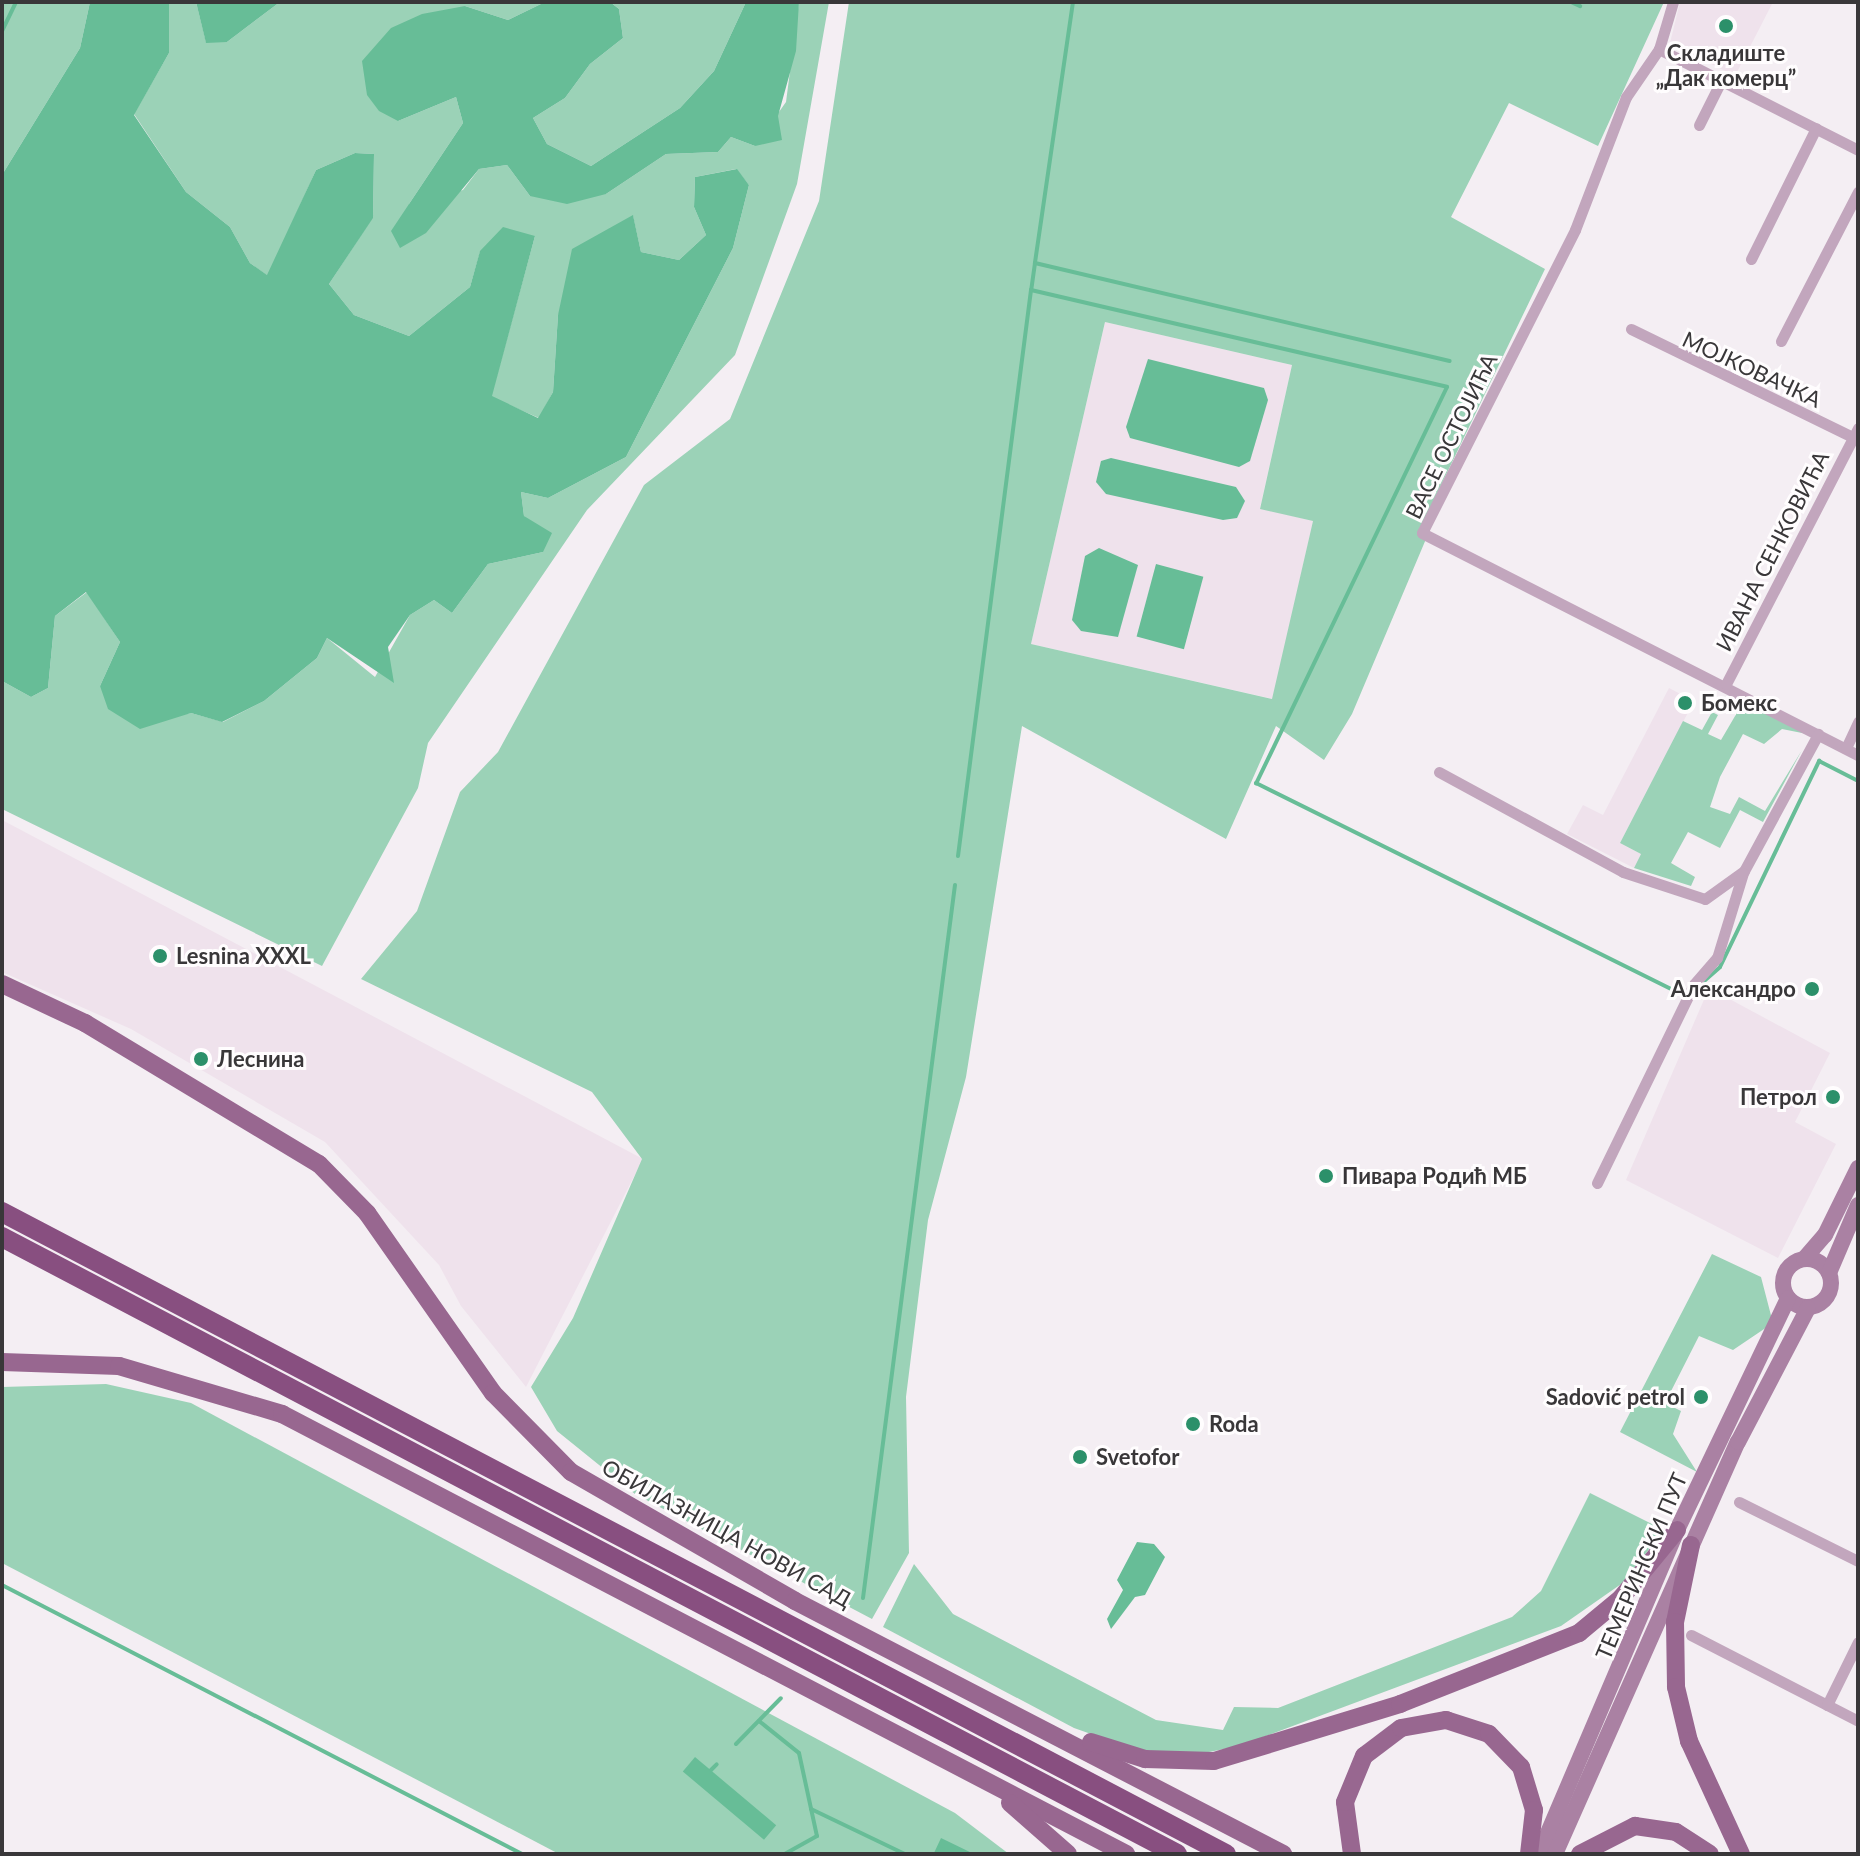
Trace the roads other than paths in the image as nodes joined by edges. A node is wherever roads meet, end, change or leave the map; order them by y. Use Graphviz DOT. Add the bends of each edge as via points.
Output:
graph roads {
  1 [pos="1673,2"];
  2 [pos="1659,49"];
  3 [pos="1722,79"];
  4 [pos="1699,125"];
  5 [pos="1816,128"];
  6 [pos="1858,150"];
  7 [pos="1858,192"];
  8 [pos="1751,259"];
  9 [pos="1631,329"];
  10 [pos="1781,341"];
  11 [pos="1856,435"];
  12 [pos="1726,684"];
  13 [pos="1858,722"];
  14 [pos="1818,734"];
  15 [pos="1846,748"];
  16 [pos="1858,755"];
  17 [pos="1439,772"];
  18 [pos="1743,873"];
  19 [pos="2,984"];
  20 [pos="1858,1168"];
  21 [pos="1597,1183"];
  22 [pos="1858,1205"];
  23 [pos="2,1212"];
  24 [pos="2,1237"];
  25 [pos="1804,1259"];
  26 [pos="1829,1273"];
  27 [pos="1788,1298"];
  28 [pos="1808,1308"];
  29 [pos="2,1362"];
  30 [pos="1739,1502"];
  31 [pos="1677,1530"];
  32 [pos="1691,1545"];
  33 [pos="1858,1561"];
  34 [pos="1691,1635"];
  35 [pos="1858,1642"];
  36 [pos="1827,1705"];
  37 [pos="1858,1721"];
  38 [pos="1036,1725"];
  39 [pos="977,1776"];
  40 [pos="1068,1854"];
  41 [pos="1126,1854"];
  42 [pos="1177,1854"];
  43 [pos="1226,1854"];
  44 [pos="1283,1854"];
  45 [pos="1352,1854"];
  46 [pos="1529,1854"];
  47 [pos="1539,1854"];
  48 [pos="1555,1854"];
  49 [pos="1580,1854"];
  50 [pos="1710,1854"];
  51 [pos="1741,1854"];
  1 -- 2 [label="street"];
  2 -- 3 [label="street"];
  2 -- 12 [label="street, ВАСЕ ОСТОЈИЋА" via="1626,97 1575,230 1422,533"];
  3 -- 4 [label="street"];
  3 -- 5 [label="street"];
  5 -- 6 [label="street"];
  5 -- 8 [label="street"];
  7 -- 10 [label="street"];
  9 -- 11 [label="street, МОЈКОВАЧКА"];
  11 -- 12 [label="street, ИВАНА СЕНКОВИЋА"];
  12 -- 14 [label="street, ВАСЕ ОСТОЈИЋА"];
  13 -- 15 [label="street"];
  14 -- 15 [label="street, ВАСЕ ОСТОЈИЋА"];
  14 -- 18 [label="street"];
  15 -- 16 [label="street, ВАСЕ ОСТОЈИЋА"];
  17 -- 18 [label="street" via="1673,893 1705,899"];
  18 -- 21 [label="street" via="1717,958 1694,984"];
  19 -- 38 [label="main road, ОБИЛАЗНИЦА НОВИ САД" via="85,1023 319,1164 367,1213 493,1393 571,1472 783,1595"];
  20 -- 25 [label="main road" via="1825,1235"];
  22 -- 26 [label="main road"];
  23 -- 43 [label="highway"];
  24 -- 42 [label="highway"];
  25 -- 26 [label="main road"];
  25 -- 27 [label="main road" via="1784,1277"];
  26 -- 28 [label="main road" via="1827,1295"];
  27 -- 28 [label="main road"];
  27 -- 31 [label="main road, ТЕМЕРИНСКИ ПУТ"];
  28 -- 32 [label="main road, ТЕМЕРИНСКИ ПУТ"];
  29 -- 39 [label="main road" via="119,1366 282,1414"];
  30 -- 33 [label="street"];
  31 -- 38 [label="main road" via="1621,1598 1566,1640 1265,1751 1165,1762"];
  31 -- 47 [label="main road, ТЕМЕРИНСКИ ПУТ"];
  32 -- 48 [label="main road, ТЕМЕРИНСКИ ПУТ"];
  32 -- 51 [label="main road" via="1675,1622 1676,1687 1689,1741"];
  34 -- 36 [label="street"];
  35 -- 36 [label="street"];
  36 -- 37 [label="street"];
  38 -- 44 [label="main road, ОБИЛАЗНИЦА НОВИ САД"];
  39 -- 40 [label="main road"];
  39 -- 41 [label="main road"];
  45 -- 46 [label="main road" via="1345,1802 1364,1756 1401,1728 1446,1720 1489,1734 1521,1767 1534,1810"];
  49 -- 50 [label="main road" via="1635,1826 1676,1832"];
}
